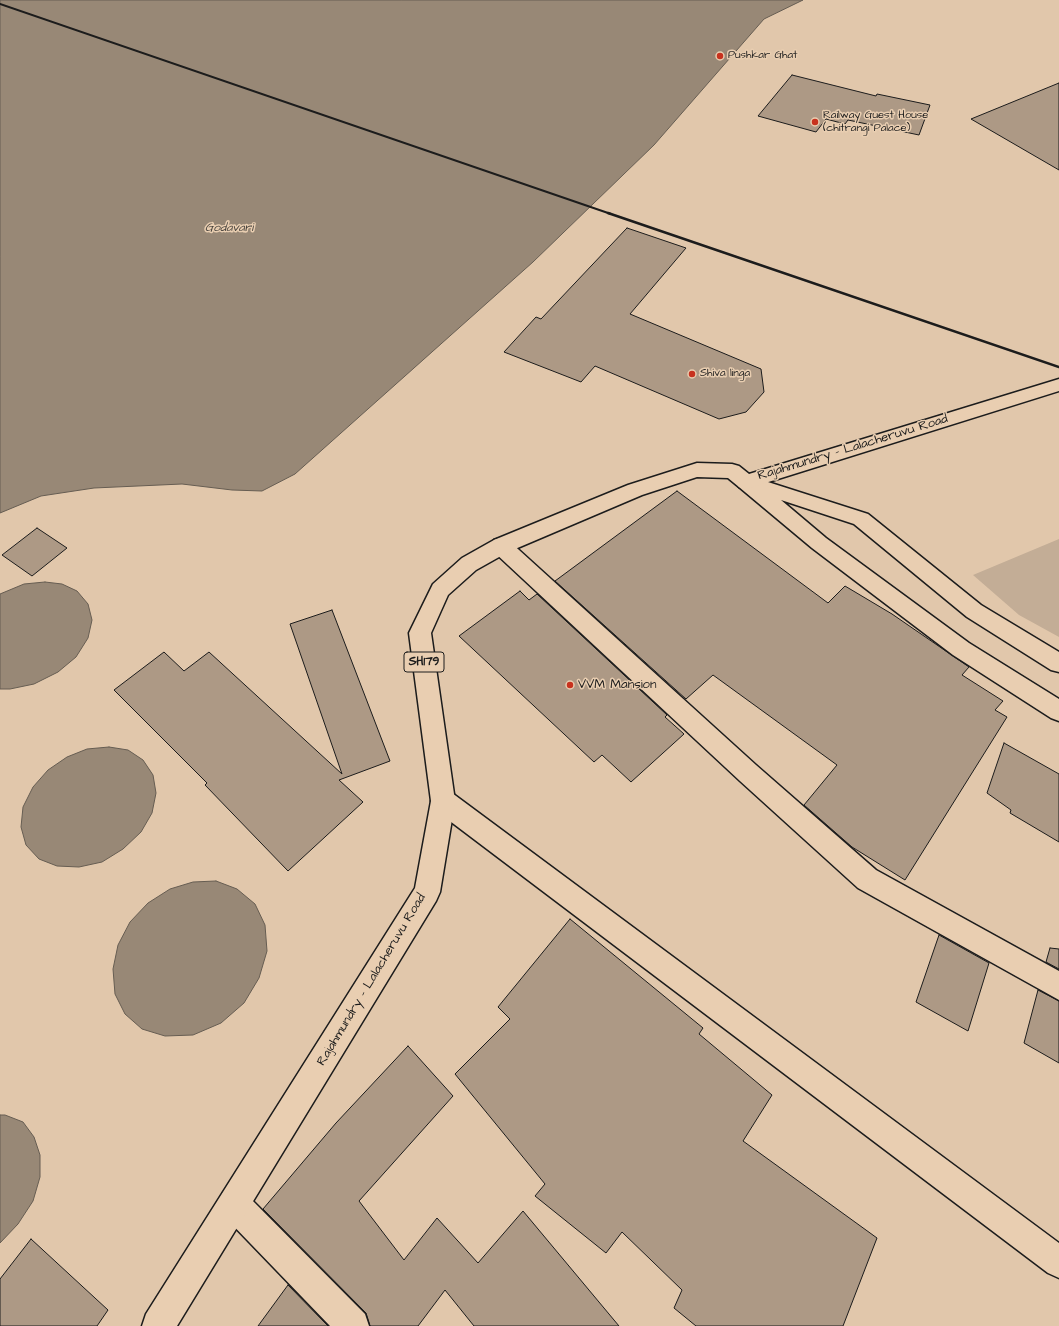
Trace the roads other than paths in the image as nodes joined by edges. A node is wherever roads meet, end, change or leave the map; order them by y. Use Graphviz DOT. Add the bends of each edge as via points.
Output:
graph roads {
  1 [pos="1059,385"];
  2 [pos="746,482"];
  3 [pos="501,546"];
  4 [pos="1059,663"];
  5 [pos="1059,711"];
  6 [pos="442,801"];
  7 [pos="1059,986"];
  8 [pos="234,1204"];
  9 [pos="1059,1262"];
  10 [pos="158,1326"];
  11 [pos="353,1326"];
  1 -- 2 [label="street, Rajahmundry - Lalacheruvu Road"];
  2 -- 3 [label="street, Rajahmundry - Lalacheruvu Road / SH179" via="732,471 697,470 635,490"];
  2 -- 4 [label="street" via="861,519 974,611"];
  2 -- 5 [label="street" via="819,543 961,649"];
  3 -- 6 [label="street, Rajahmundry - Lalacheruvu Road / SH179" via="469,564 440,590 420,633"];
  3 -- 7 [label="street" via="748,773 868,879"];
  6 -- 8 [label="street, Rajahmundry - Lalacheruvu Road / SH179" via="427,892"];
  6 -- 9 [label="street"];
  8 -- 10 [label="street, Rajahmundry - Lalacheruvu Road / SH179"];
  8 -- 11 [label="street"];
}
